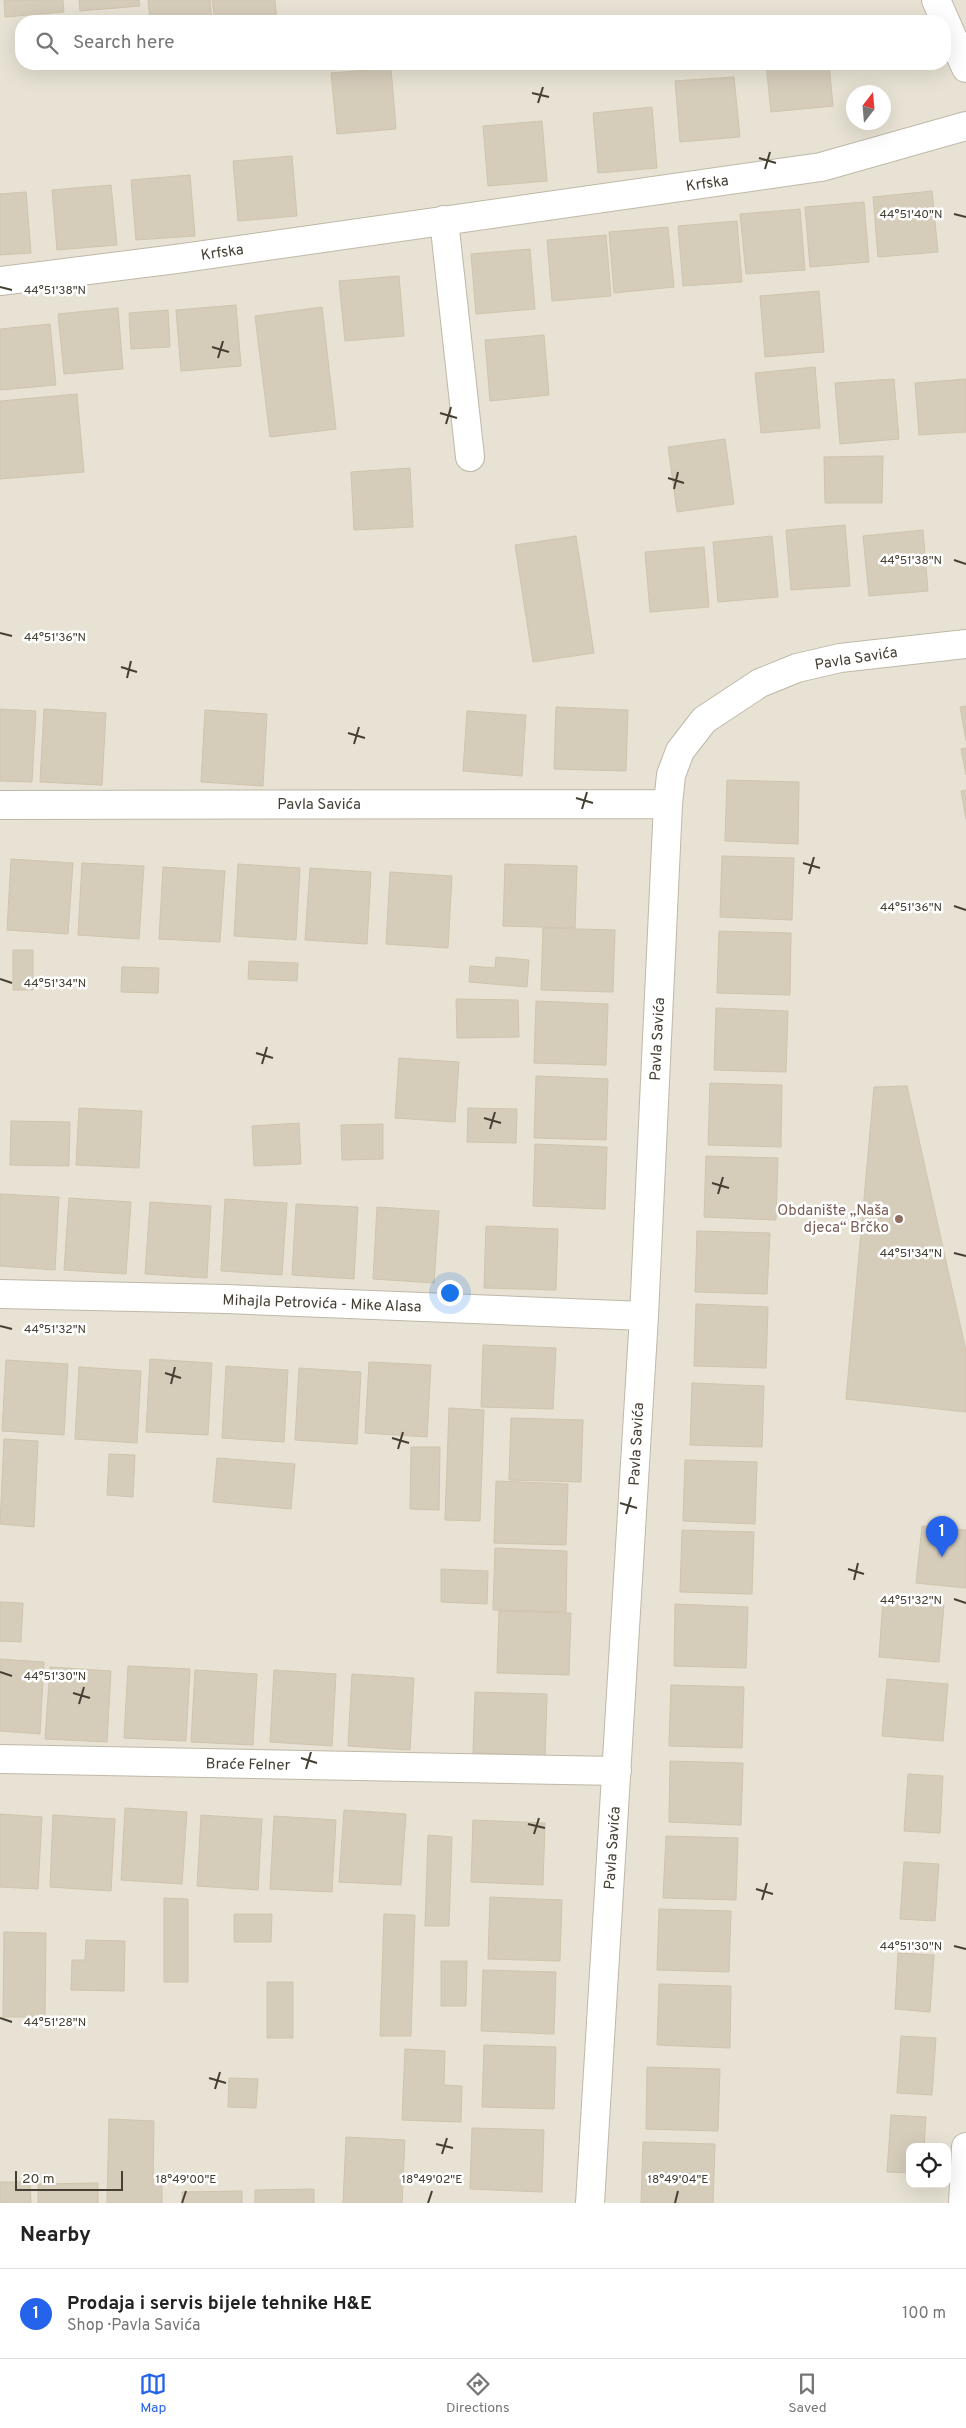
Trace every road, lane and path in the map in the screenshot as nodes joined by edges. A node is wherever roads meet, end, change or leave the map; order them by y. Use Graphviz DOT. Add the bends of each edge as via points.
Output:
graph roads {
  1 [pos="936,0"];
  2 [pos="943,15"];
  3 [pos="951,34"];
  4 [pos="966,68"];
  5 [pos="966,126"];
  6 [pos="444,220"];
  7 [pos="0,281"];
  8 [pos="470,457"];
  9 [pos="966,644"];
  10 [pos="668,804"];
  11 [pos="0,805"];
  12 [pos="0,1294"];
  13 [pos="644,1316"];
  14 [pos="0,1759"];
  15 [pos="617,1771"];
  16 [pos="966,2147"];
  17 [pos="590,2203"];
  18 [pos="963,2203"];
  1 -- 2 [label="street"];
  3 -- 4 [label="street"];
  5 -- 6 [label="street, Krfska" via="821,167"];
  6 -- 7 [label="street, Krfska"];
  6 -- 8 [label="street"];
  9 -- 10 [label="street, Pavla Savića" via="840,658 798,668 760,683 704,720 680,750 671,775"];
  10 -- 11 [label="street, Pavla Savića"];
  10 -- 13 [label="street, Pavla Savića"];
  12 -- 13 [label="street, Mihajla Petrovića - Mike Alasa"];
  13 -- 15 [label="street, Pavla Savića"];
  14 -- 15 [label="street, Braće Felner"];
  15 -- 17 [label="street, Pavla Savića"];
  16 -- 18 [label="street"];
}
